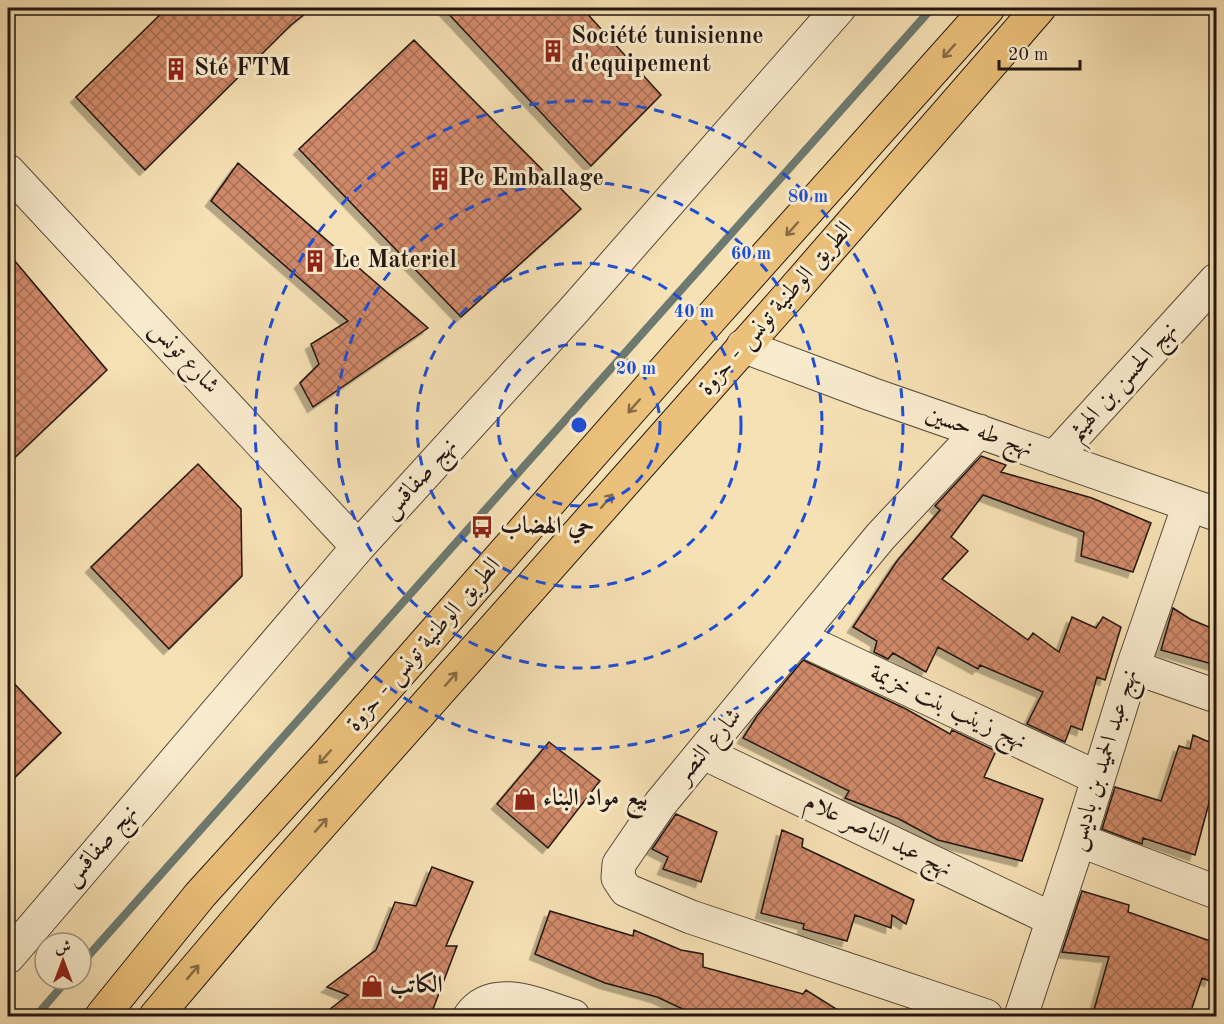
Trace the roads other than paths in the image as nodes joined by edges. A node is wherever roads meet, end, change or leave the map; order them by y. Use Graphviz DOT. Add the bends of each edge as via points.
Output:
graph roads {
  1 [pos="839,8"];
  2 [pos="988,8"];
  3 [pos="1039,8"];
  4 [pos="8,171"];
  5 [pos="1216,280"];
  6 [pos="743,346"];
  7 [pos="979,431"];
  8 [pos="1054,458"];
  9 [pos="1203,509"];
  10 [pos="358,547"];
  11 [pos="799,638"];
  12 [pos="1133,667"];
  13 [pos="1216,696"];
  14 [pos="704,753"];
  15 [pos="1098,778"];
  16 [pos="1079,840"];
  17 [pos="1216,892"];
  18 [pos="1052,919"];
  19 [pos="8,957"];
  20 [pos="102,1017"];
  21 [pos="156,1017"];
  22 [pos="470,1017"];
  23 [pos="573,1017"];
  24 [pos="986,1017"];
  25 [pos="1021,1017"];
  1 -- 10 [label="street, نهج صفاقس" via="575,309"];
  2 -- 20 [label="main road, الطريق الوطنية تونس - حزوة, one-way" via="200,895"];
  3 -- 6 [label="main road, الطريق الوطنية تونس - حزوة"];
  4 -- 10 [label="street, شارع تونس"];
  5 -- 8 [label="street, نهج الحسن بن الهيثم"];
  6 -- 7 [label="street, نهج طه حسين"];
  21 -- 6 [label="main road, الطريق الوطنية تونس - حزوة, one-way" via="262,891"];
  7 -- 8 [label="street, نهج طه حسين"];
  7 -- 11 [label="street, شارع النصر" via="880,537"];
  8 -- 9 [label="street, نهج طه حسين"];
  9 -- 12 [label="street, نهج عبد الحميد بن باديس"];
  10 -- 19 [label="street, نهج صفاقس"];
  11 -- 14 [label="street, شارع النصر"];
  11 -- 15 [label="street, نهج زينب بنت خزيمة"];
  12 -- 13 [label="street"];
  12 -- 15 [label="street, نهج عبد الحميد بن باديس"];
  14 -- 18 [label="street, نهج عبد الناصر علام"];
  14 -- 24 [label="street, شارع النصر" via="660,804 620,864 618,878 626,890 691,917"];
  15 -- 16 [label="street, نهج عبد الحميد بن باديس"];
  16 -- 17 [label="street"];
  16 -- 18 [label="street, نهج عبد الحميد بن باديس"];
  18 -- 25 [label="street, نهج عبد الحميد بن باديس"];
  22 -- 23 [label="street" via="477,1007 494,999 514,998"];
}
